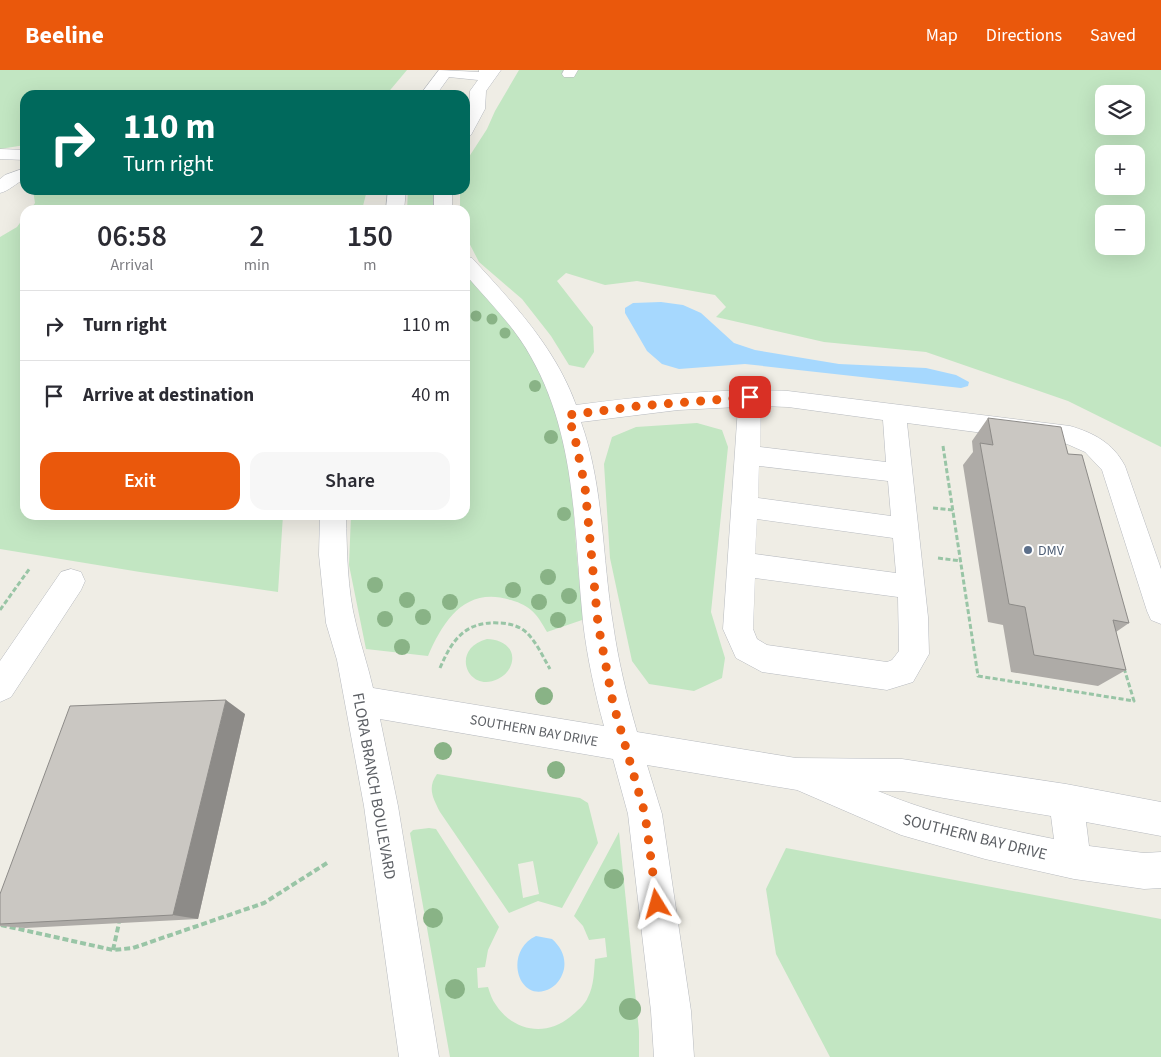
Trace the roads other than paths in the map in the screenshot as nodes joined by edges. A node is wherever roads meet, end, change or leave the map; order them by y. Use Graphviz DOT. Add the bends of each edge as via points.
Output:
graph roads {
  1 [pos="446,71"];
  2 [pos="489,72"];
  3 [pos="432,90"];
  4 [pos="470,122"];
  5 [pos="0,154"];
  6 [pos="20,155"];
  7 [pos="20,175"];
  8 [pos="0,188"];
  9 [pos="470,268"];
  10 [pos="750,397"];
  11 [pos="894,413"];
  12 [pos="568,415"];
  13 [pos="747,455"];
  14 [pos="900,473"];
  15 [pos="745,507"];
  16 [pos="334,520"];
  17 [pos="905,529"];
  18 [pos="741,564"];
  19 [pos="71,581"];
  20 [pos="911,587"];
  21 [pos="1161,611"];
  22 [pos="0,687"];
  23 [pos="360,701"];
  24 [pos="625,746"];
  25 [pos="796,774"];
  26 [pos="1066,801"];
  27 [pos="1161,819"];
  28 [pos="1074,861"];
  29 [pos="1161,870"];
  30 [pos="419,1057"];
  31 [pos="674,1057"];
  1 -- 2 [label="street"];
  1 -- 3 [label="street"];
  2 -- 4 [label="street" via="478,91 477,109"];
  5 -- 6 [label="street"];
  7 -- 8 [label="street"];
  9 -- 12 [label="street" via="516,319 541,354"];
  10 -- 11 [label="street"];
  10 -- 12 [label="street"];
  10 -- 13 [label="street"];
  11 -- 14 [label="street"];
  11 -- 21 [label="street" via="1070,435 1094,445 1113,466"];
  12 -- 24 [label="street" via="585,487 598,624"];
  13 -- 14 [label="street"];
  13 -- 15 [label="street"];
  14 -- 17 [label="street"];
  15 -- 17 [label="street"];
  15 -- 18 [label="street"];
  16 -- 23 [label="street, FLORA BRANCH BOULEVARD" via="333,555 341,623"];
  17 -- 20 [label="street"];
  18 -- 20 [label="street"];
  18 -- 20 [label="street" via="738,629 746,648 762,658 877,675 902,672 914,654"];
  19 -- 22 [label="street"];
  23 -- 24 [label="street, SOUTHERN BAY DRIVE"];
  23 -- 30 [label="street, FLORA BRANCH BOULEVARD" via="381,806"];
  24 -- 25 [label="street, SOUTHERN BAY DRIVE"];
  24 -- 31 [label="street" via="645,814 671,1010"];
  25 -- 26 [label="street, SOUTHERN BAY DRIVE" via="902,775"];
  25 -- 28 [label="street, SOUTHERN BAY DRIVE" via="901,818 985,842"];
  26 -- 27 [label="street, SOUTHERN BAY DRIVE"];
  26 -- 28 [label="street"];
  28 -- 29 [label="street, SOUTHERN BAY DRIVE" via="1144,871"];
}
